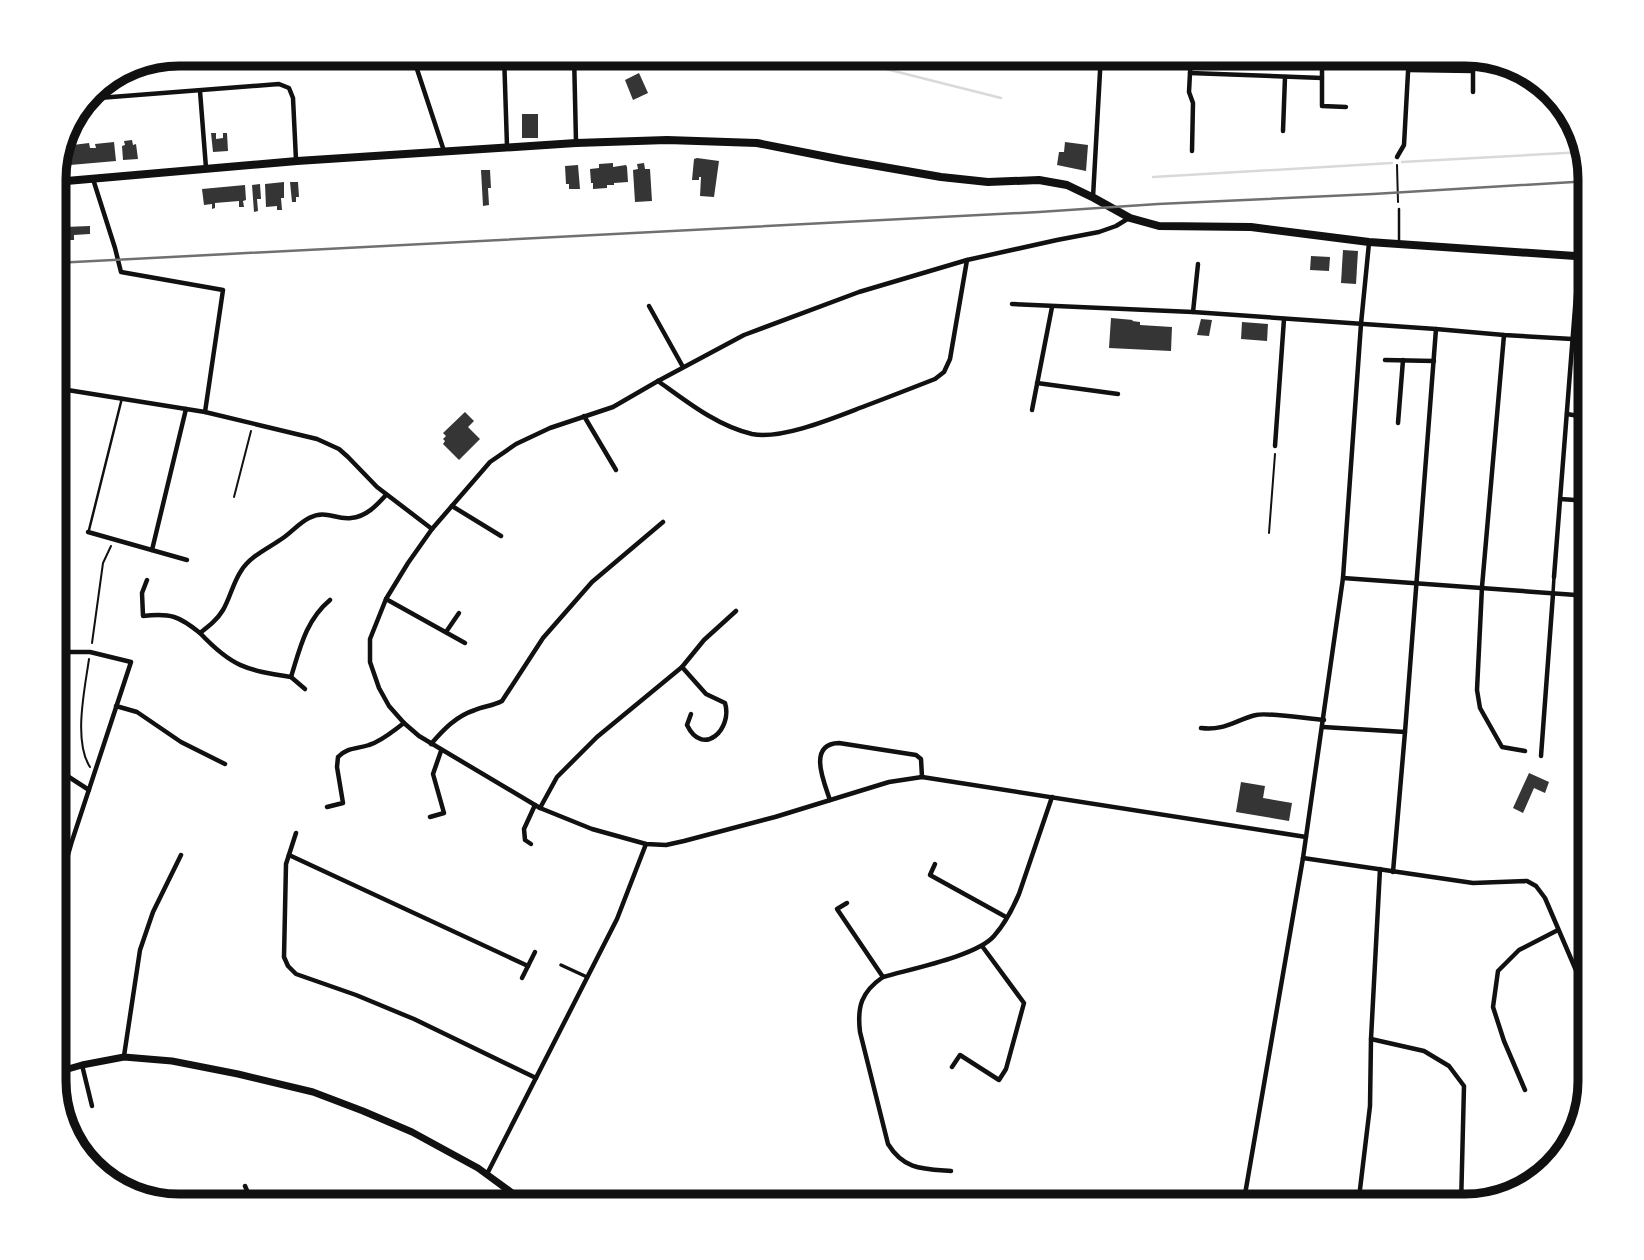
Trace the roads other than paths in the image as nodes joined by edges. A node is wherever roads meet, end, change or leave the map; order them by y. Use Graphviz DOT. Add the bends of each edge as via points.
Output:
graph roads {
  1 [pos="416,66"];
  2 [pos="504,66"];
  3 [pos="574,66"];
  4 [pos="1100,66"];
  5 [pos="1190,66"];
  6 [pos="1322,66"];
  7 [pos="1409,66"];
  8 [pos="1473,67"];
  9 [pos="1409,70"];
  10 [pos="1473,71"];
  11 [pos="1190,74"];
  12 [pos="1285,77"];
  13 [pos="1322,78"];
  14 [pos="200,90"];
  15 [pos="1473,92"];
  16 [pos="103,98"];
  17 [pos="1346,107"];
  18 [pos="1283,131"];
  19 [pos="576,143"];
  20 [pos="507,147"];
  21 [pos="1192,151"];
  22 [pos="444,152"];
  23 [pos="1397,157"];
  24 [pos="297,161"];
  25 [pos="206,168"];
  26 [pos="92,178"];
  27 [pos="67,181"];
  28 [pos="1093,197"];
  29 [pos="1399,209"];
  30 [pos="1130,218"];
  31 [pos="1369,242"];
  32 [pos="1399,244"];
  33 [pos="1578,257"];
  34 [pos="967,260"];
  35 [pos="1198,264"];
  36 [pos="1012,304"];
  37 [pos="649,306"];
  38 [pos="1052,307"];
  39 [pos="1193,312"];
  40 [pos="1284,319"];
  41 [pos="1361,324"];
  42 [pos="1436,328"];
  43 [pos="1504,335"];
  44 [pos="1574,338"];
  45 [pos="1578,338"];
  46 [pos="1384,360"];
  47 [pos="1404,360"];
  48 [pos="1434,361"];
  49 [pos="683,368"];
  50 [pos="658,381"];
  51 [pos="1037,383"];
  52 [pos="67,390"];
  53 [pos="1118,394"];
  54 [pos="121,398"];
  55 [pos="186,409"];
  56 [pos="1032,410"];
  57 [pos="205,412"];
  58 [pos="1567,414"];
  59 [pos="584,416"];
  60 [pos="1578,416"];
  61 [pos="1398,423"];
  62 [pos="1275,446"];
  63 [pos="616,470"];
  64 [pos="386,495"];
  65 [pos="1560,499"];
  66 [pos="1578,500"];
  67 [pos="452,506"];
  68 [pos="663,522"];
  69 [pos="432,529"];
  70 [pos="88,532"];
  71 [pos="500,536"];
  72 [pos="152,550"];
  73 [pos="187,560"];
  74 [pos="1343,578"];
  75 [pos="1554,578"];
  76 [pos="147,580"];
  77 [pos="1417,584"];
  78 [pos="1482,587"];
  79 [pos="1553,594"];
  80 [pos="1578,595"];
  81 [pos="386,599"];
  82 [pos="330,600"];
  83 [pos="736,611"];
  84 [pos="459,612"];
  85 [pos="446,632"];
  86 [pos="200,633"];
  87 [pos="465,643"];
  88 [pos="67,652"];
  89 [pos="682,667"];
  90 [pos="291,677"];
  91 [pos="305,689"];
  92 [pos="116,706"];
  93 [pos="691,713"];
  94 [pos="404,723"];
  95 [pos="1323,724"];
  96 [pos="1201,727"];
  97 [pos="1405,732"];
  98 [pos="431,744"];
  99 [pos="441,751"];
  100 [pos="1525,751"];
  101 [pos="1541,756"];
  102 [pos="225,764"];
  103 [pos="67,776"];
  104 [pos="922,777"];
  105 [pos="89,790"];
  106 [pos="1052,797"];
  107 [pos="830,800"];
  108 [pos="327,807"];
  109 [pos="537,807"];
  110 [pos="430,817"];
  111 [pos="296,833"];
  112 [pos="1306,837"];
  113 [pos="531,844"];
  114 [pos="646,845"];
  115 [pos="181,855"];
  116 [pos="289,855"];
  117 [pos="67,857"];
  118 [pos="1303,858"];
  119 [pos="935,864"];
  120 [pos="1380,869"];
  121 [pos="1393,872"];
  122 [pos="846,903"];
  123 [pos="1006,916"];
  124 [pos="1558,930"];
  125 [pos="982,946"];
  126 [pos="535,952"];
  127 [pos="561,965"];
  128 [pos="528,966"];
  129 [pos="1578,976"];
  130 [pos="587,977"];
  131 [pos="883,977"];
  132 [pos="522,978"];
  133 [pos="1371,1039"];
  134 [pos="124,1057"];
  135 [pos="82,1065"];
  136 [pos="952,1067"];
  137 [pos="67,1069"];
  138 [pos="536,1078"];
  139 [pos="1525,1090"];
  140 [pos="92,1106"];
  141 [pos="951,1171"];
  142 [pos="487,1174"];
  143 [pos="245,1186"];
  144 [pos="511,1191"];
  145 [pos="249,1194"];
  146 [pos="509,1194"];
  147 [pos="515,1194"];
  148 [pos="1245,1194"];
  149 [pos="1359,1194"];
  150 [pos="1461,1194"];
  1 -- 22 [label="street"];
  2 -- 20 [label="street"];
  3 -- 19 [label="street"];
  4 -- 28 [label="street"];
  5 -- 11 [label="street"];
  6 -- 13 [label="street"];
  7 -- 9 [label="street"];
  8 -- 10 [label="street"];
  9 -- 10 [label="street"];
  9 -- 23 [label="street" via="1404,145"];
  10 -- 15 [label="street"];
  11 -- 12 [label="street"];
  11 -- 21 [label="street"];
  12 -- 13 [label="street"];
  12 -- 18 [label="street"];
  13 -- 17 [label="street" via="1322,106"];
  14 -- 16 [label="street"];
  14 -- 24 [label="street" via="279,84 289,88"];
  14 -- 25 [label="street"];
  19 -- 20 [label="highway"];
  19 -- 28 [label="highway" via="757,143 941,177 988,182 1039,180 1067,185"];
  20 -- 22 [label="highway"];
  22 -- 24 [label="highway"];
  24 -- 25 [label="highway"];
  25 -- 26 [label="highway"];
  26 -- 27 [label="highway"];
  26 -- 57 [label="street" via="121,272 223,290"];
  28 -- 30 [label="highway"];
  29 -- 32 [label="lane"];
  30 -- 31 [label="highway" via="1159,226 1251,228"];
  30 -- 34 [label="street" via="1099,232"];
  31 -- 32 [label="highway"];
  31 -- 41 [label="street"];
  32 -- 33 [label="highway"];
  33 -- 44 [label="street"];
  34 -- 49 [label="street" via="859,292 744,335"];
  34 -- 50 [label="street" via="950,359 935,379 817,424 753,434 709,415"];
  35 -- 39 [label="street"];
  36 -- 38 [label="street"];
  37 -- 49 [label="street"];
  38 -- 39 [label="street"];
  38 -- 51 [label="street"];
  39 -- 40 [label="street"];
  40 -- 41 [label="street"];
  40 -- 62 [label="street"];
  41 -- 42 [label="street"];
  41 -- 74 [label="street"];
  42 -- 43 [label="street"];
  42 -- 48 [label="street"];
  43 -- 44 [label="street"];
  43 -- 78 [label="street"];
  44 -- 45 [label="street"];
  44 -- 58 [label="street"];
  46 -- 47 [label="street"];
  47 -- 48 [label="street"];
  47 -- 61 [label="street"];
  48 -- 77 [label="street"];
  49 -- 50 [label="street"];
  50 -- 59 [label="street" via="613,407"];
  51 -- 53 [label="street"];
  51 -- 56 [label="street"];
  52 -- 54 [label="street"];
  54 -- 55 [label="street"];
  54 -- 70 [label="lane"];
  55 -- 57 [label="street"];
  55 -- 72 [label="street"];
  57 -- 64 [label="street" via="317,439 339,449"];
  58 -- 60 [label="street"];
  58 -- 65 [label="street"];
  59 -- 63 [label="street"];
  59 -- 67 [label="street" via="516,444 490,462"];
  64 -- 69 [label="street"];
  64 -- 86 [label="street" via="360,516 349,519 319,514 309,518 248,561 223,610"];
  65 -- 66 [label="street"];
  65 -- 75 [label="street"];
  67 -- 69 [label="street"];
  67 -- 71 [label="street"];
  68 -- 98 [label="street" via="592,582 543,638 502,701 456,719"];
  69 -- 81 [label="street"];
  70 -- 72 [label="street"];
  72 -- 73 [label="street"];
  74 -- 77 [label="street"];
  74 -- 95 [label="street"];
  75 -- 79 [label="street"];
  76 -- 86 [label="street" via="142,593 143,616 174,616"];
  77 -- 78 [label="street"];
  77 -- 97 [label="street"];
  78 -- 79 [label="street"];
  78 -- 100 [label="street" via="1480,708 1502,747"];
  79 -- 80 [label="street"];
  79 -- 101 [label="street"];
  81 -- 85 [label="street"];
  81 -- 94 [label="street" via="370,639 370,662 389,706"];
  82 -- 90 [label="street" via="311,619"];
  83 -- 89 [label="street"];
  84 -- 85 [label="street"];
  85 -- 87 [label="street"];
  86 -- 90 [label="street" via="242,667"];
  88 -- 92 [label="street" via="131,662"];
  89 -- 93 [label="street" via="706,694 724,703 727,712 719,733 704,740 695,738 687,724"];
  89 -- 109 [label="street" via="597,737 557,777"];
  90 -- 91 [label="street"];
  92 -- 102 [label="street" via="137,712 181,743"];
  92 -- 105 [label="street"];
  94 -- 98 [label="street"];
  94 -- 108 [label="street" via="381,740 343,751 337,767 343,803"];
  95 -- 96 [label="street" via="1259,714 1213,729"];
  95 -- 97 [label="street"];
  95 -- 112 [label="street"];
  97 -- 121 [label="street"];
  98 -- 99 [label="street"];
  99 -- 109 [label="street"];
  99 -- 110 [label="street" via="433,774 444,813"];
  103 -- 105 [label="street"];
  104 -- 106 [label="street"];
  104 -- 107 [label="street"];
  104 -- 107 [label="street" via="921,759 916,755 830,743 820,762"];
  105 -- 117 [label="street"];
  106 -- 112 [label="street"];
  106 -- 123 [label="street" via="1019,894"];
  107 -- 114 [label="street" via="684,841"];
  109 -- 113 [label="street" via="524,829 525,840"];
  109 -- 114 [label="street"];
  111 -- 116 [label="street"];
  112 -- 118 [label="street"];
  114 -- 130 [label="street" via="618,919"];
  115 -- 134 [label="street" via="142,943"];
  116 -- 128 [label="street"];
  116 -- 138 [label="street" via="284,957 296,974 414,1019"];
  118 -- 120 [label="street"];
  118 -- 148 [label="street"];
  119 -- 123 [label="street" via="930,875"];
  120 -- 121 [label="street"];
  120 -- 133 [label="street"];
  121 -- 124 [label="street" via="1473,883 1527,881 1545,898"];
  122 -- 131 [label="street" via="836,909"];
  123 -- 125 [label="street" via="994,937"];
  124 -- 129 [label="street"];
  124 -- 139 [label="street" via="1519,950 1498,971 1493,1007"];
  125 -- 131 [label="street"];
  125 -- 136 [label="street" via="1024,1003 999,1080 960,1055"];
  126 -- 128 [label="street"];
  127 -- 130 [label="street"];
  128 -- 132 [label="street"];
  130 -- 138 [label="street"];
  131 -- 141 [label="street" via="862,999 858,1017 888,1144 894,1154 914,1167"];
  133 -- 149 [label="street" via="1370,1106"];
  133 -- 150 [label="street" via="1424,1051 1449,1066 1464,1086"];
  134 -- 135 [label="main road"];
  134 -- 142 [label="main road" via="172,1061 313,1092 412,1132"];
  135 -- 137 [label="main road"];
  135 -- 140 [label="street"];
  138 -- 142 [label="street"];
  142 -- 144 [label="main road"];
  143 -- 145 [label="street"];
  144 -- 146 [label="street"];
  144 -- 147 [label="main road"];
}
